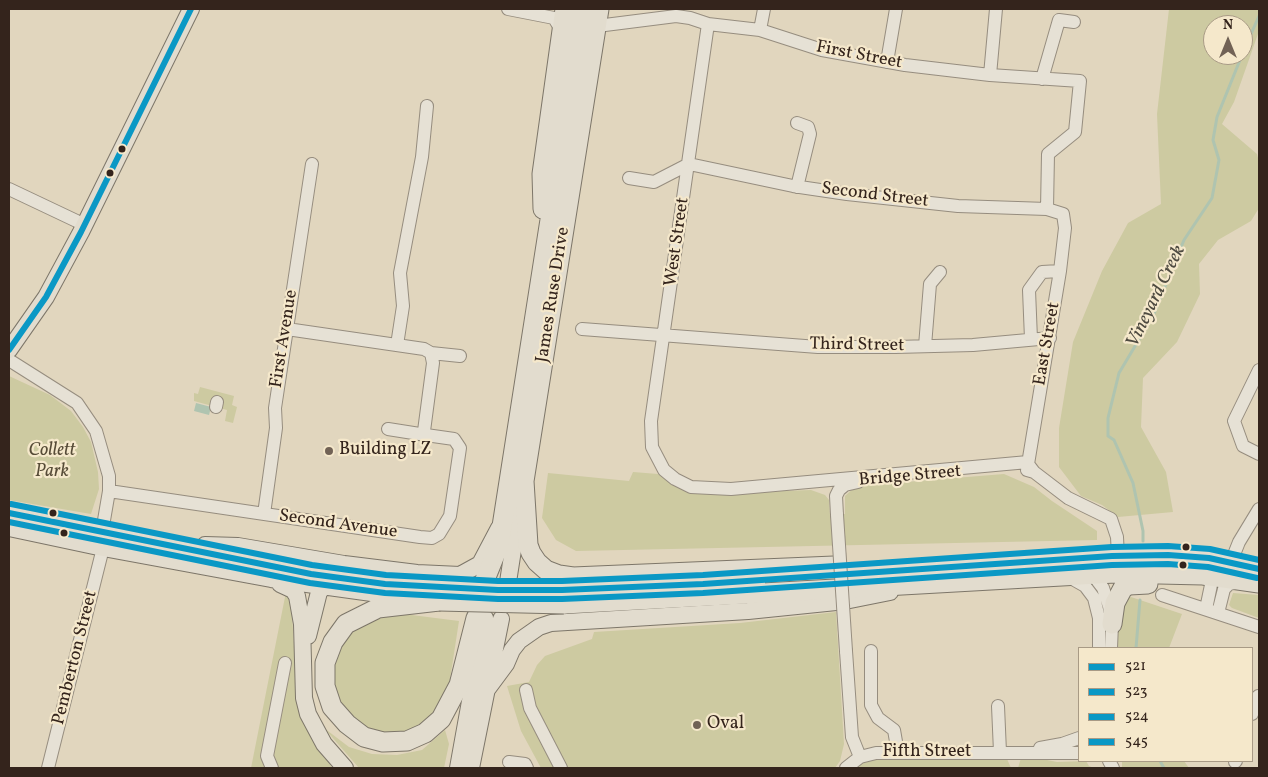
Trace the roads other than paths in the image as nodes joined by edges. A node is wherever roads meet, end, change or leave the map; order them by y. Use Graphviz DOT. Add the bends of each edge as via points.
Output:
graph roads {
  1 [pos="191,9"];
  2 [pos="508,9"];
  3 [pos="564,9"];
  4 [pos="583,9"];
  5 [pos="764,9"];
  6 [pos="896,9"];
  7 [pos="996,9"];
  8 [pos="643,15"];
  9 [pos="545,16"];
  10 [pos="598,17"];
  11 [pos="1074,22"];
  12 [pos="708,24"];
  13 [pos="760,30"];
  14 [pos="562,31"];
  15 [pos="887,62"];
  16 [pos="990,75"];
  17 [pos="1042,79"];
  18 [pos="427,106"];
  19 [pos="797,123"];
  20 [pos="312,164"];
  21 [pos="689,164"];
  22 [pos="629,178"];
  23 [pos="797,186"];
  24 [pos="9,189"];
  25 [pos="1047,209"];
  26 [pos="1063,214"];
  27 [pos="85,225"];
  28 [pos="548,234"];
  29 [pos="1060,271"];
  30 [pos="940,272"];
  31 [pos="286,329"];
  32 [pos="582,329"];
  33 [pos="665,335"];
  34 [pos="1050,338"];
  35 [pos="1031,339"];
  36 [pos="396,345"];
  37 [pos="925,346"];
  38 [pos="9,350"];
  39 [pos="431,353"];
  40 [pos="460,356"];
  41 [pos="9,360"];
  42 [pos="1259,370"];
  43 [pos="388,429"];
  44 [pos="426,434"];
  45 [pos="1259,454"];
  46 [pos="656,458"];
  47 [pos="1031,467"];
  48 [pos="524,481"];
  49 [pos="109,491"];
  50 [pos="1259,509"];
  51 [pos="9,513"];
  52 [pos="264,514"];
  53 [pos="503,520"];
  54 [pos="9,528"];
  55 [pos="102,540"];
  56 [pos="158,543"];
  57 [pos="1115,556"];
  58 [pos="1231,562"];
  59 [pos="1066,567"];
  60 [pos="1259,569"];
  61 [pos="340,578"];
  62 [pos="271,580"];
  63 [pos="1207,580"];
  64 [pos="494,582"];
  65 [pos="842,582"];
  66 [pos="1091,582"];
  67 [pos="1240,582"];
  68 [pos="1259,583"];
  69 [pos="321,588"];
  70 [pos="439,594"];
  71 [pos="1162,596"];
  72 [pos="1212,611"];
  73 [pos="487,618"];
  74 [pos="1112,624"];
  75 [pos="1259,627"];
  76 [pos="1098,647"];
  77 [pos="1111,647"];
  78 [pos="871,651"];
  79 [pos="304,660"];
  80 [pos="285,663"];
  81 [pos="526,690"];
  82 [pos="486,691"];
  83 [pos="1256,696"];
  84 [pos="998,706"];
  85 [pos="1253,710"];
  86 [pos="1078,731"];
  87 [pos="1078,738"];
  88 [pos="1011,751"];
  89 [pos="898,753"];
  90 [pos="1078,753"];
  91 [pos="860,757"];
  92 [pos="508,762"];
  93 [pos="48,768"];
  94 [pos="272,768"];
  95 [pos="345,768"];
  96 [pos="458,768"];
  97 [pos="471,768"];
  98 [pos="527,768"];
  99 [pos="561,768"];
  100 [pos="846,768"];
  1 -- 27 [label="main road"];
  2 -- 9 [label="street"];
  3 -- 9 [label="street" via="558,14"];
  3 -- 14 [label="highway"];
  4 -- 28 [label="highway, James Ruse Drive"];
  5 -- 13 [label="street"];
  6 -- 15 [label="street"];
  7 -- 16 [label="street"];
  8 -- 10 [label="street, First Street"];
  8 -- 12 [label="street, First Street" via="676,16"];
  9 -- 14 [label="street" via="554,18"];
  10 -- 48 [label="highway, James Ruse Drive"];
  11 -- 17 [label="street" via="1059,20"];
  12 -- 13 [label="street, First Street"];
  12 -- 21 [label="street, West Street"];
  13 -- 15 [label="street, First Street" via="822,50"];
  14 -- 28 [label="highway" via="542,174 544,228"];
  15 -- 16 [label="street, First Street"];
  16 -- 17 [label="street, First Street"];
  17 -- 25 [label="street, First Street" via="1080,81 1075,132 1048,154"];
  18 -- 36 [label="street" via="422,156 400,273 403,306"];
  19 -- 23 [label="street" via="808,127 810,134"];
  20 -- 31 [label="street, First Avenue"];
  21 -- 22 [label="street" via="654,182"];
  21 -- 23 [label="street, Second Street"];
  21 -- 33 [label="street, West Street"];
  23 -- 25 [label="street, Second Street" via="958,206"];
  24 -- 27 [label="street"];
  25 -- 26 [label="street, Second Street"];
  26 -- 29 [label="street, East Street" via="1065,228"];
  27 -- 38 [label="main road" via="46,297"];
  28 -- 53 [label="highway, James Ruse Drive"];
  29 -- 34 [label="street, East Street"];
  29 -- 35 [label="street" via="1042,272 1029,290"];
  30 -- 37 [label="street" via="930,284"];
  31 -- 36 [label="street"];
  31 -- 52 [label="street, First Avenue"];
  32 -- 33 [label="street, Third Street"];
  33 -- 37 [label="street, Third Street" via="818,346"];
  33 -- 46 [label="street, West Street" via="650,435"];
  34 -- 35 [label="street, Third Street"];
  34 -- 47 [label="street, East Street" via="1035,421"];
  35 -- 37 [label="street, Third Street"];
  36 -- 39 [label="street"];
  39 -- 40 [label="street"];
  39 -- 44 [label="street" via="433,363 424,428"];
  41 -- 49 [label="street, Pemberton Street" via="77,403 102,446"];
  42 -- 45 [label="street" via="1234,421 1243,446"];
  43 -- 44 [label="street, Second Avenue"];
  44 -- 52 [label="street, Second Avenue" via="454,439 460,448 450,516 439,534 432,538"];
  46 -- 47 [label="street, Bridge Street" via="674,479 691,487 731,489"];
  47 -- 57 [label="street, Bridge Street" via="1068,498 1111,519 1118,537"];
  47 -- 91 [label="street, Bridge Street, bridge" via="852,483 837,493 852,737"];
  48 -- 64 [label="main road, James Ruse Drive"];
  48 -- 65 [label="highway" via="528,545 537,562 559,575"];
  49 -- 52 [label="street, Second Avenue"];
  49 -- 55 [label="street, Pemberton Street"];
  50 -- 58 [label="street"];
  51 -- 55 [label="main road"];
  53 -- 56 [label="main road" via="480,564 460,575 344,564 238,546"];
  53 -- 64 [label="highway, James Ruse Drive"];
  54 -- 55 [label="main road"];
  55 -- 56 [label="main road"];
  55 -- 62 [label="main road"];
  55 -- 93 [label="street, Pemberton Street"];
  56 -- 61 [label="main road"];
  57 -- 58 [label="highway" via="1181,556"];
  57 -- 59 [label="highway"];
  57 -- 66 [label="street" via="1098,564"];
  58 -- 60 [label="highway"];
  59 -- 65 [label="highway" via="927,584"];
  59 -- 65 [label="highway" via="943,568 915,562"];
  59 -- 66 [label="highway"];
  61 -- 69 [label="main road"];
  61 -- 70 [label="main road"];
  62 -- 69 [label="main road"];
  62 -- 79 [label="main road" via="293,590 297,596"];
  63 -- 66 [label="highway"];
  63 -- 67 [label="highway"];
  63 -- 68 [label="highway"];
  63 -- 72 [label="street"];
  63 -- 74 [label="highway" via="1127,585 1117,598"];
  65 -- 70 [label="highway, bridge" via="563,597"];
  65 -- 82 [label="main road" via="748,611 551,623 519,641"];
  66 -- 74 [label="street" via="1104,591"];
  66 -- 76 [label="street" via="1098,610"];
  67 -- 68 [label="highway"];
  67 -- 72 [label="street" via="1229,584 1224,589"];
  69 -- 70 [label="main road"];
  69 -- 79 [label="main road" via="315,602"];
  70 -- 73 [label="highway" via="378,608 346,624 333,642 325,663 325,686 332,707 364,737 383,742 407,741 425,733 441,719"];
  71 -- 72 [label="street"];
  72 -- 75 [label="street"];
  73 -- 82 [label="main road"];
  73 -- 96 [label="main road"];
  74 -- 77 [label="street"];
  78 -- 89 [label="street" via="873,682 870,696 873,710 894,730"];
  79 -- 95 [label="main road" via="303,681 308,714 324,744"];
  80 -- 94 [label="street" via="267,756"];
  81 -- 99 [label="street" via="530,708"];
  82 -- 97 [label="main road"];
  83 -- 85 [label="street"];
  84 -- 88 [label="street"];
  86 -- 88 [label="street" via="1065,739"];
  87 -- 88 [label="street, Fifth Street" via="1062,744"];
  88 -- 89 [label="street, Fifth Street"];
  88 -- 90 [label="street, Fifth Street"];
  89 -- 91 [label="street, Fifth Street"];
  91 -- 100 [label="street, Fifth Street"];
  92 -- 98 [label="street" via="525,764"];
}
